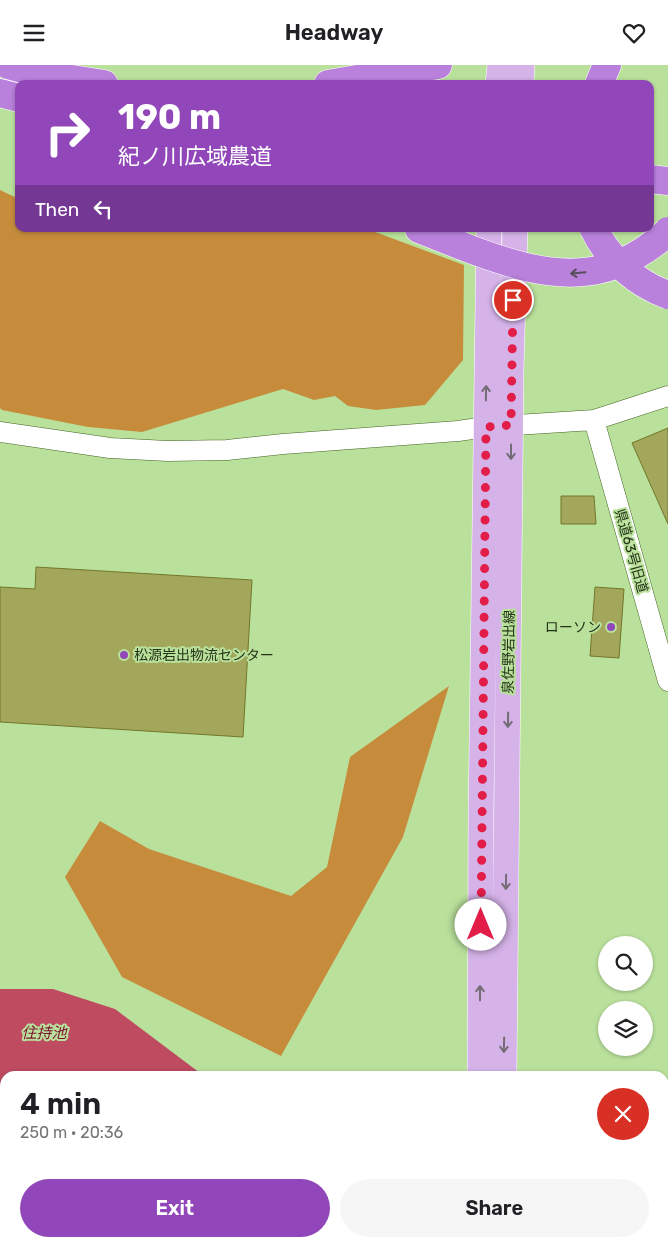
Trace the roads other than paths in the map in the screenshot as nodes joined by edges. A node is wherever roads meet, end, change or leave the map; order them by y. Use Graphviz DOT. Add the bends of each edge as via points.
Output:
graph roads {
  1 [pos="8,65"];
  2 [pos="438,65"];
  3 [pos="500,65"];
  4 [pos="522,65"];
  5 [pos="607,65"];
  6 [pos="35,72"];
  7 [pos="63,80"];
  8 [pos="81,80"];
  9 [pos="351,80"];
  10 [pos="498,80"];
  11 [pos="520,80"];
  12 [pos="601,80"];
  13 [pos="0,93"];
  14 [pos="15,97"];
  15 [pos="654,179"];
  16 [pos="668,181"];
  17 [pos="668,231"];
  18 [pos="427,232"];
  19 [pos="489,232"];
  20 [pos="515,232"];
  21 [pos="596,232"];
  22 [pos="668,295"];
  23 [pos="668,396"];
  24 [pos="594,420"];
  25 [pos="511,425"];
  26 [pos="486,427"];
  27 [pos="0,432"];
  28 [pos="668,681"];
  29 [pos="480,1071"];
  30 [pos="504,1071"];
  1 -- 6 [label="highway"];
  2 -- 9 [label="highway"];
  3 -- 10 [label="main road"];
  4 -- 11 [label="main road"];
  5 -- 12 [label="highway"];
  6 -- 7 [label="highway"];
  6 -- 8 [label="highway"];
  13 -- 14 [label="highway"];
  15 -- 16 [label="highway"];
  17 -- 18 [label="highway, one-way, bridge" via="626,262 574,274 520,266"];
  26 -- 19 [label="main road, 泉佐野岩出線, one-way"];
  20 -- 25 [label="main road, 泉佐野岩出線"];
  21 -- 22 [label="highway, bridge" via="611,255 632,276"];
  23 -- 24 [label="street"];
  24 -- 25 [label="street"];
  24 -- 28 [label="street, 県道63号旧道"];
  25 -- 26 [label="street"];
  25 -- 30 [label="main road, 泉佐野岩出線, one-way"];
  26 -- 27 [label="street" via="227,450 168,451 110,448"];
  29 -- 26 [label="main road, 泉佐野岩出線, one-way"];
}
